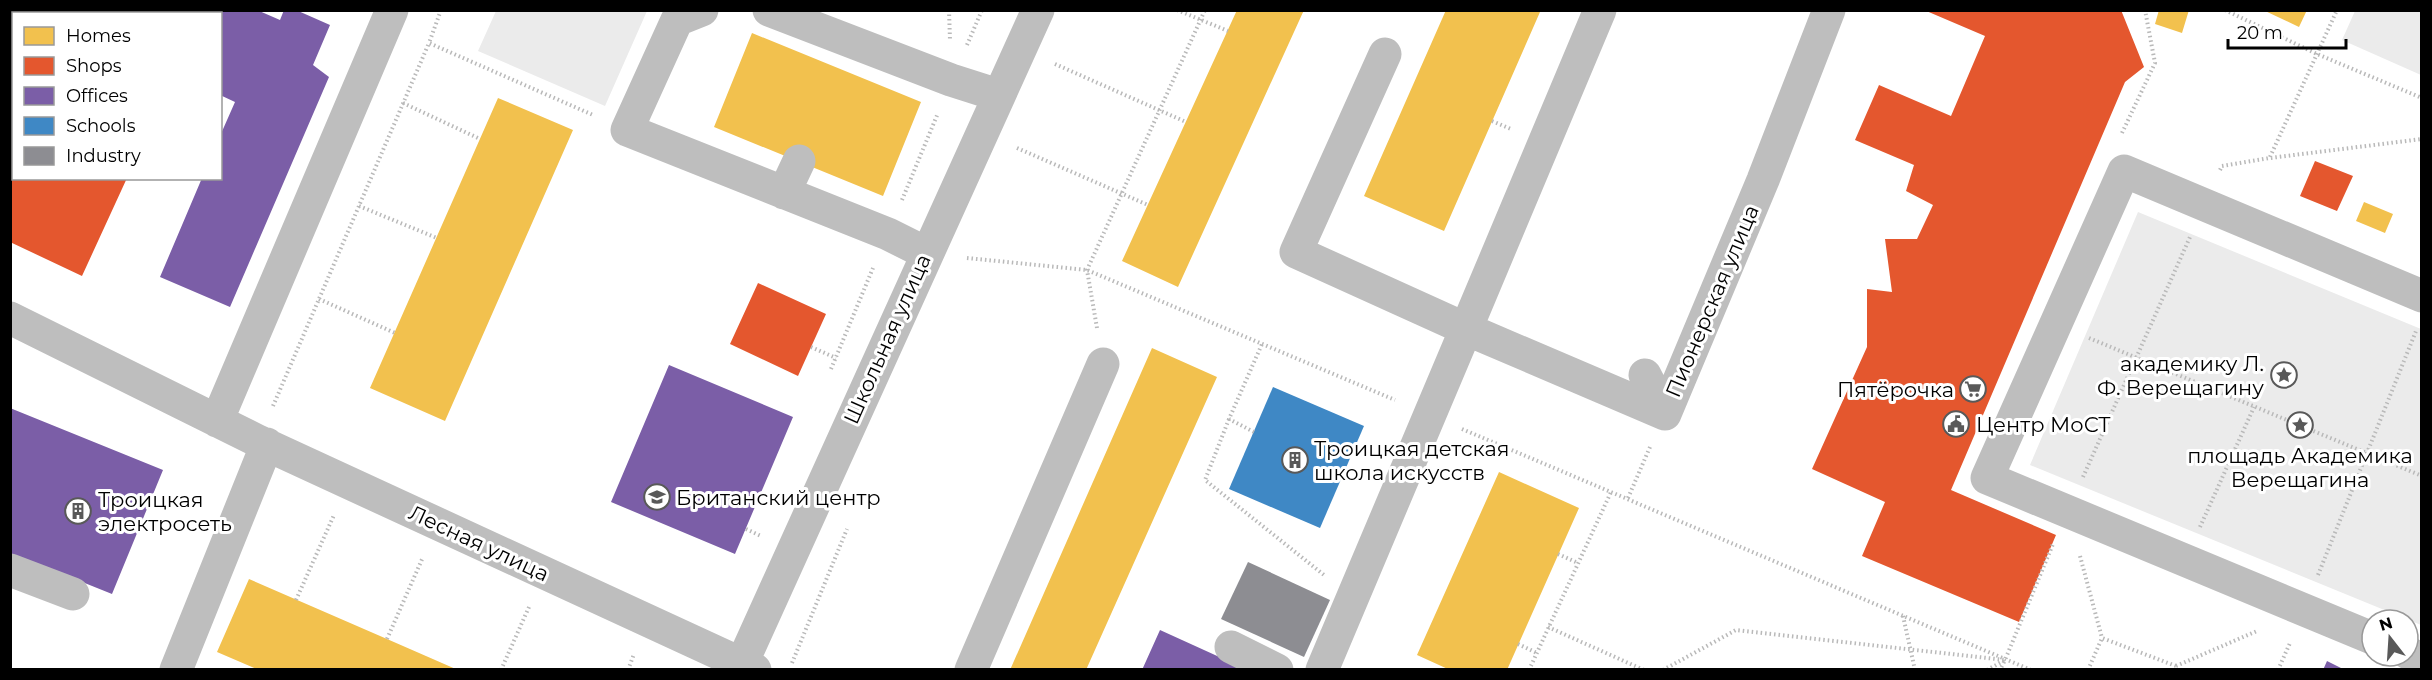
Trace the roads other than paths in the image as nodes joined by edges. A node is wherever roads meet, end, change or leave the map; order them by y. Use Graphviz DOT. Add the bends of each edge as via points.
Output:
graph roads {
  1 [pos="702,10"];
  2 [pos="769,10"];
  3 [pos="1038,10"];
  4 [pos="1600,10"];
  5 [pos="1829,10"];
  6 [pos="386,13"];
  7 [pos="1385,54"];
  8 [pos="998,95"];
  9 [pos="799,161"];
  10 [pos="784,193"];
  11 [pos="926,253"];
  12 [pos="2419,311"];
  13 [pos="10,318"];
  14 [pos="1466,329"];
  15 [pos="1103,364"];
  16 [pos="1645,375"];
  17 [pos="1665,414"];
  18 [pos="217,421"];
  19 [pos="262,443"];
  20 [pos="10,570"];
  21 [pos="73,594"];
  22 [pos="2360,633"];
  23 [pos="1231,647"];
  24 [pos="745,668"];
  25 [pos="176,669"];
  26 [pos="971,669"];
  27 [pos="1277,669"];
  28 [pos="1322,669"];
  1 -- 10 [label="street" via="677,20 627,130"];
  2 -- 8 [label="street"];
  3 -- 8 [label="street, Школьная улица"];
  4 -- 14 [label="street"];
  5 -- 17 [label="street, Пионерская улица"];
  6 -- 18 [label="street"];
  7 -- 14 [label="street, Пионерская улица" via="1296,252"];
  8 -- 11 [label="street, Школьная улица"];
  9 -- 10 [label="street"];
  10 -- 11 [label="street"];
  11 -- 24 [label="street, Школьная улица"];
  12 -- 22 [label="street" via="2205,205 2124,171 1987,478 2073,499 2186,559"];
  13 -- 18 [label="street, Лесная улица"];
  14 -- 17 [label="street, Пионерская улица"];
  14 -- 28 [label="street"];
  15 -- 26 [label="street"];
  16 -- 17 [label="street"];
  18 -- 19 [label="street, Лесная улица"];
  19 -- 24 [label="street, Лесная улица"];
  19 -- 25 [label="street"];
  20 -- 21 [label="street"];
  23 -- 27 [label="street"];
}
